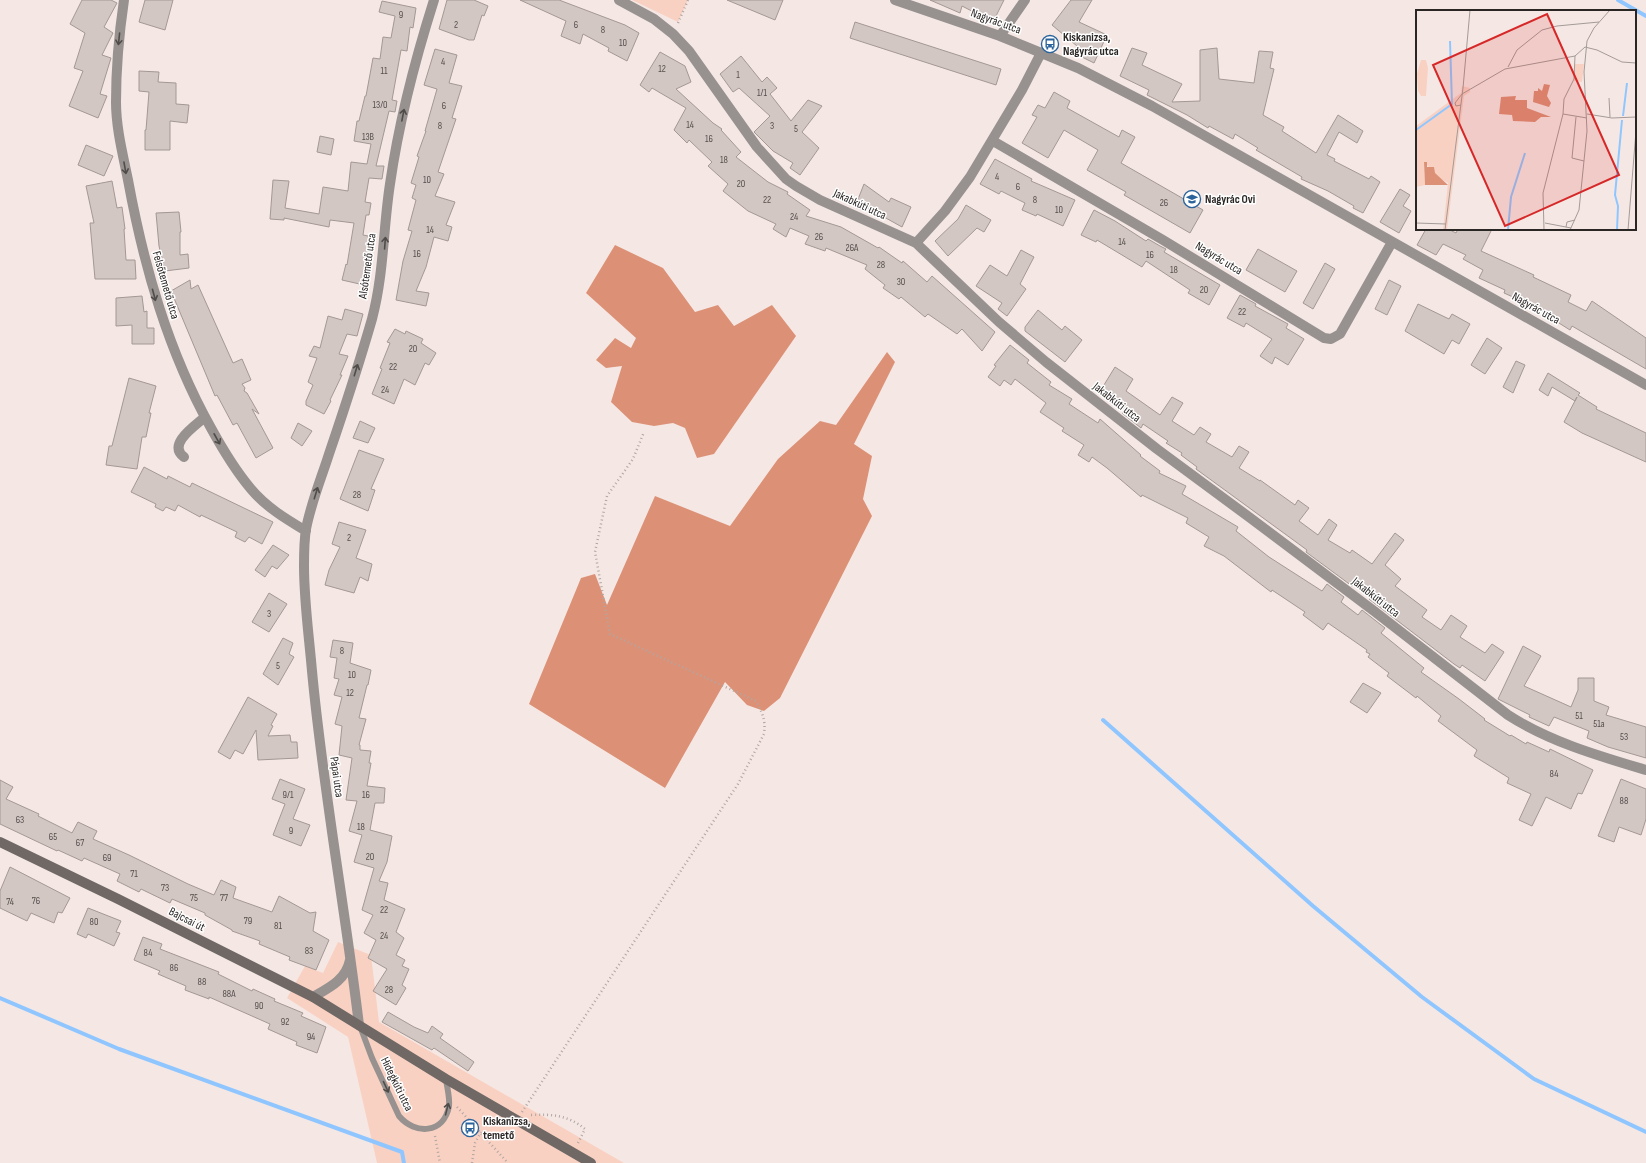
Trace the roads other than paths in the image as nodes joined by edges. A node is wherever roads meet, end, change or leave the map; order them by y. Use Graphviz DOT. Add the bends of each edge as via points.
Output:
graph roads {
  1 [pos="124,0"];
  2 [pos="434,0"];
  3 [pos="619,0"];
  4 [pos="895,0"];
  5 [pos="1025,0"];
  6 [pos="1000,36"];
  7 [pos="1041,53"];
  8 [pos="992,141"];
  9 [pos="1392,242"];
  10 [pos="916,243"];
  11 [pos="1646,385"];
  12 [pos="205,416"];
  13 [pos="184,457"];
  14 [pos="306,531"];
  15 [pos="1646,770"];
  16 [pos="0,842"];
  17 [pos="351,954"];
  18 [pos="313,997"];
  19 [pos="359,1025"];
  20 [pos="446,1079"];
  21 [pos="591,1163"];
  1 -- 12 [label="street, Felsőtemető utca, one-way" via="116,104 132,205 156,302 170,340"];
  14 -- 2 [label="street, Alsótemető utca, one-way" via="318,484 372,318 382,270 390,183 397,146 412,74"];
  3 -- 10 [label="street, Jakabkúti utca" via="654,19 689,51 757,147 786,179 820,200"];
  4 -- 6 [label="street, Nagyrác utca"];
  5 -- 6 [label="street"];
  6 -- 7 [label="street, Nagyrác utca"];
  7 -- 8 [label="street"];
  7 -- 9 [label="street, Nagyrác utca" via="1118,88"];
  8 -- 9 [label="street, Nagyrác utca" via="1164,240 1324,338 1331,339 1340,334"];
  8 -- 10 [label="street" via="945,211"];
  9 -- 11 [label="street, Nagyrác utca"];
  10 -- 15 [label="street, Jakabkúti utca" via="999,322 1046,362 1156,449 1249,516 1495,706 1524,725 1550,737"];
  12 -- 13 [label="street" via="180,440 179,453"];
  12 -- 14 [label="street, Felsőtemető utca, one-way" via="230,462 252,490 273,510"];
  14 -- 17 [label="street, Pápai utca" via="304,566 316,716"];
  16 -- 18 [label="main road, Bajcsai út"];
  17 -- 18 [label="street" via="344,976"];
  17 -- 19 [label="street, Pápai utca"];
  18 -- 19 [label="main road, Bajcsai út"];
  19 -- 20 [label="main road, Bajcsai út"];
  19 -- 20 [label="lane, Hidegkúti utca, one-way" via="372,1058 404,1122 427,1129 440,1123 445,1117 449,1099"];
  20 -- 21 [label="main road, Bajcsai út"];
}
